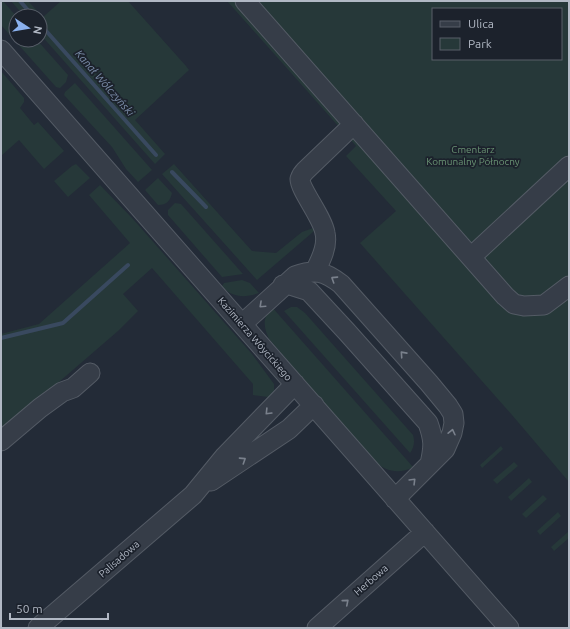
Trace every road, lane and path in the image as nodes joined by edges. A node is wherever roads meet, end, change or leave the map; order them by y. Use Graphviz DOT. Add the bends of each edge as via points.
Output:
graph roads {
  1 [pos="246,1"];
  2 [pos="1,50"];
  3 [pos="354,124"];
  4 [pos="569,166"];
  5 [pos="471,257"];
  6 [pos="315,271"];
  7 [pos="283,285"];
  8 [pos="569,286"];
  9 [pos="242,324"];
  10 [pos="90,373"];
  11 [pos="295,384"];
  12 [pos="314,405"];
  13 [pos="1,441"];
  14 [pos="430,464"];
  15 [pos="198,489"];
  16 [pos="395,499"];
  17 [pos="425,532"];
  18 [pos="38,628"];
  19 [pos="317,628"];
  20 [pos="509,628"];
  1 -- 3 [label="street"];
  2 -- 9 [label="street, Kazimierza Wóycickiego"];
  3 -- 5 [label="street"];
  3 -- 6 [label="street" via="301,177 302,185 326,234 324,253"];
  4 -- 5 [label="street"];
  5 -- 8 [label="street" via="514,304 544,305"];
  6 -- 7 [label="street" via="295,276"];
  14 -- 6 [label="street, one-way" via="445,449 452,433 454,423 448,406 341,284 324,273"];
  7 -- 9 [label="street, one-way"];
  7 -- 14 [label="street" via="309,290 428,424 434,447"];
  9 -- 11 [label="street, Kazimierza Wóycickiego"];
  10 -- 13 [label="street" via="73,388 62,392 40,408"];
  11 -- 12 [label="street, Kazimierza Wóycickiego"];
  11 -- 15 [label="street, Palisadowa, one-way" via="225,456"];
  15 -- 12 [label="street, Palisadowa, one-way" via="290,429"];
  12 -- 16 [label="street, Kazimierza Wóycickiego"];
  16 -- 14 [label="street, one-way"];
  15 -- 18 [label="street, Palisadowa"];
  16 -- 17 [label="street, Kazimierza Wóycickiego"];
  19 -- 17 [label="street, Herbowa, one-way"];
  17 -- 20 [label="street, Kazimierza Wóycickiego"];
}
